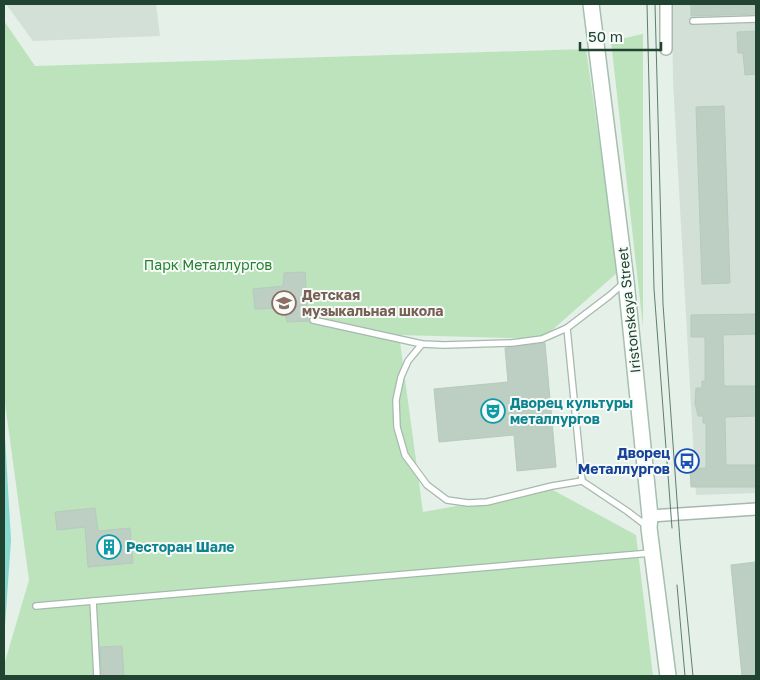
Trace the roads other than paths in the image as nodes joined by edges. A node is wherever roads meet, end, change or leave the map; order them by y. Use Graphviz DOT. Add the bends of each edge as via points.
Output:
graph roads {
  1 [pos="591,4"];
  2 [pos="666,4"];
  3 [pos="756,19"];
  4 [pos="693,21"];
  5 [pos="666,49"];
  6 [pos="626,281"];
  7 [pos="313,320"];
  8 [pos="567,328"];
  9 [pos="422,344"];
  10 [pos="582,481"];
  11 [pos="756,509"];
  12 [pos="650,522"];
  13 [pos="653,553"];
  14 [pos="93,601"];
  15 [pos="36,606"];
  16 [pos="98,676"];
  17 [pos="668,676"];
  1 -- 6 [label="main road, Iristonskaya Street"];
  2 -- 5 [label="street"];
  3 -- 4 [label="lane"];
  6 -- 8 [label="lane"];
  6 -- 12 [label="main road, Iristonskaya Street"];
  7 -- 9 [label="lane"];
  8 -- 9 [label="lane" via="542,339 512,343"];
  8 -- 10 [label="lane"];
  9 -- 10 [label="lane" via="401,377 396,400 397,427 405,455 427,484 447,500 468,503 487,502"];
  10 -- 12 [label="lane"];
  11 -- 12 [label="street"];
  12 -- 13 [label="main road, Iristonskaya Street"];
  13 -- 14 [label="lane"];
  13 -- 17 [label="main road, Iristonskaya Street"];
  14 -- 15 [label="lane"];
  14 -- 16 [label="lane"];
}
